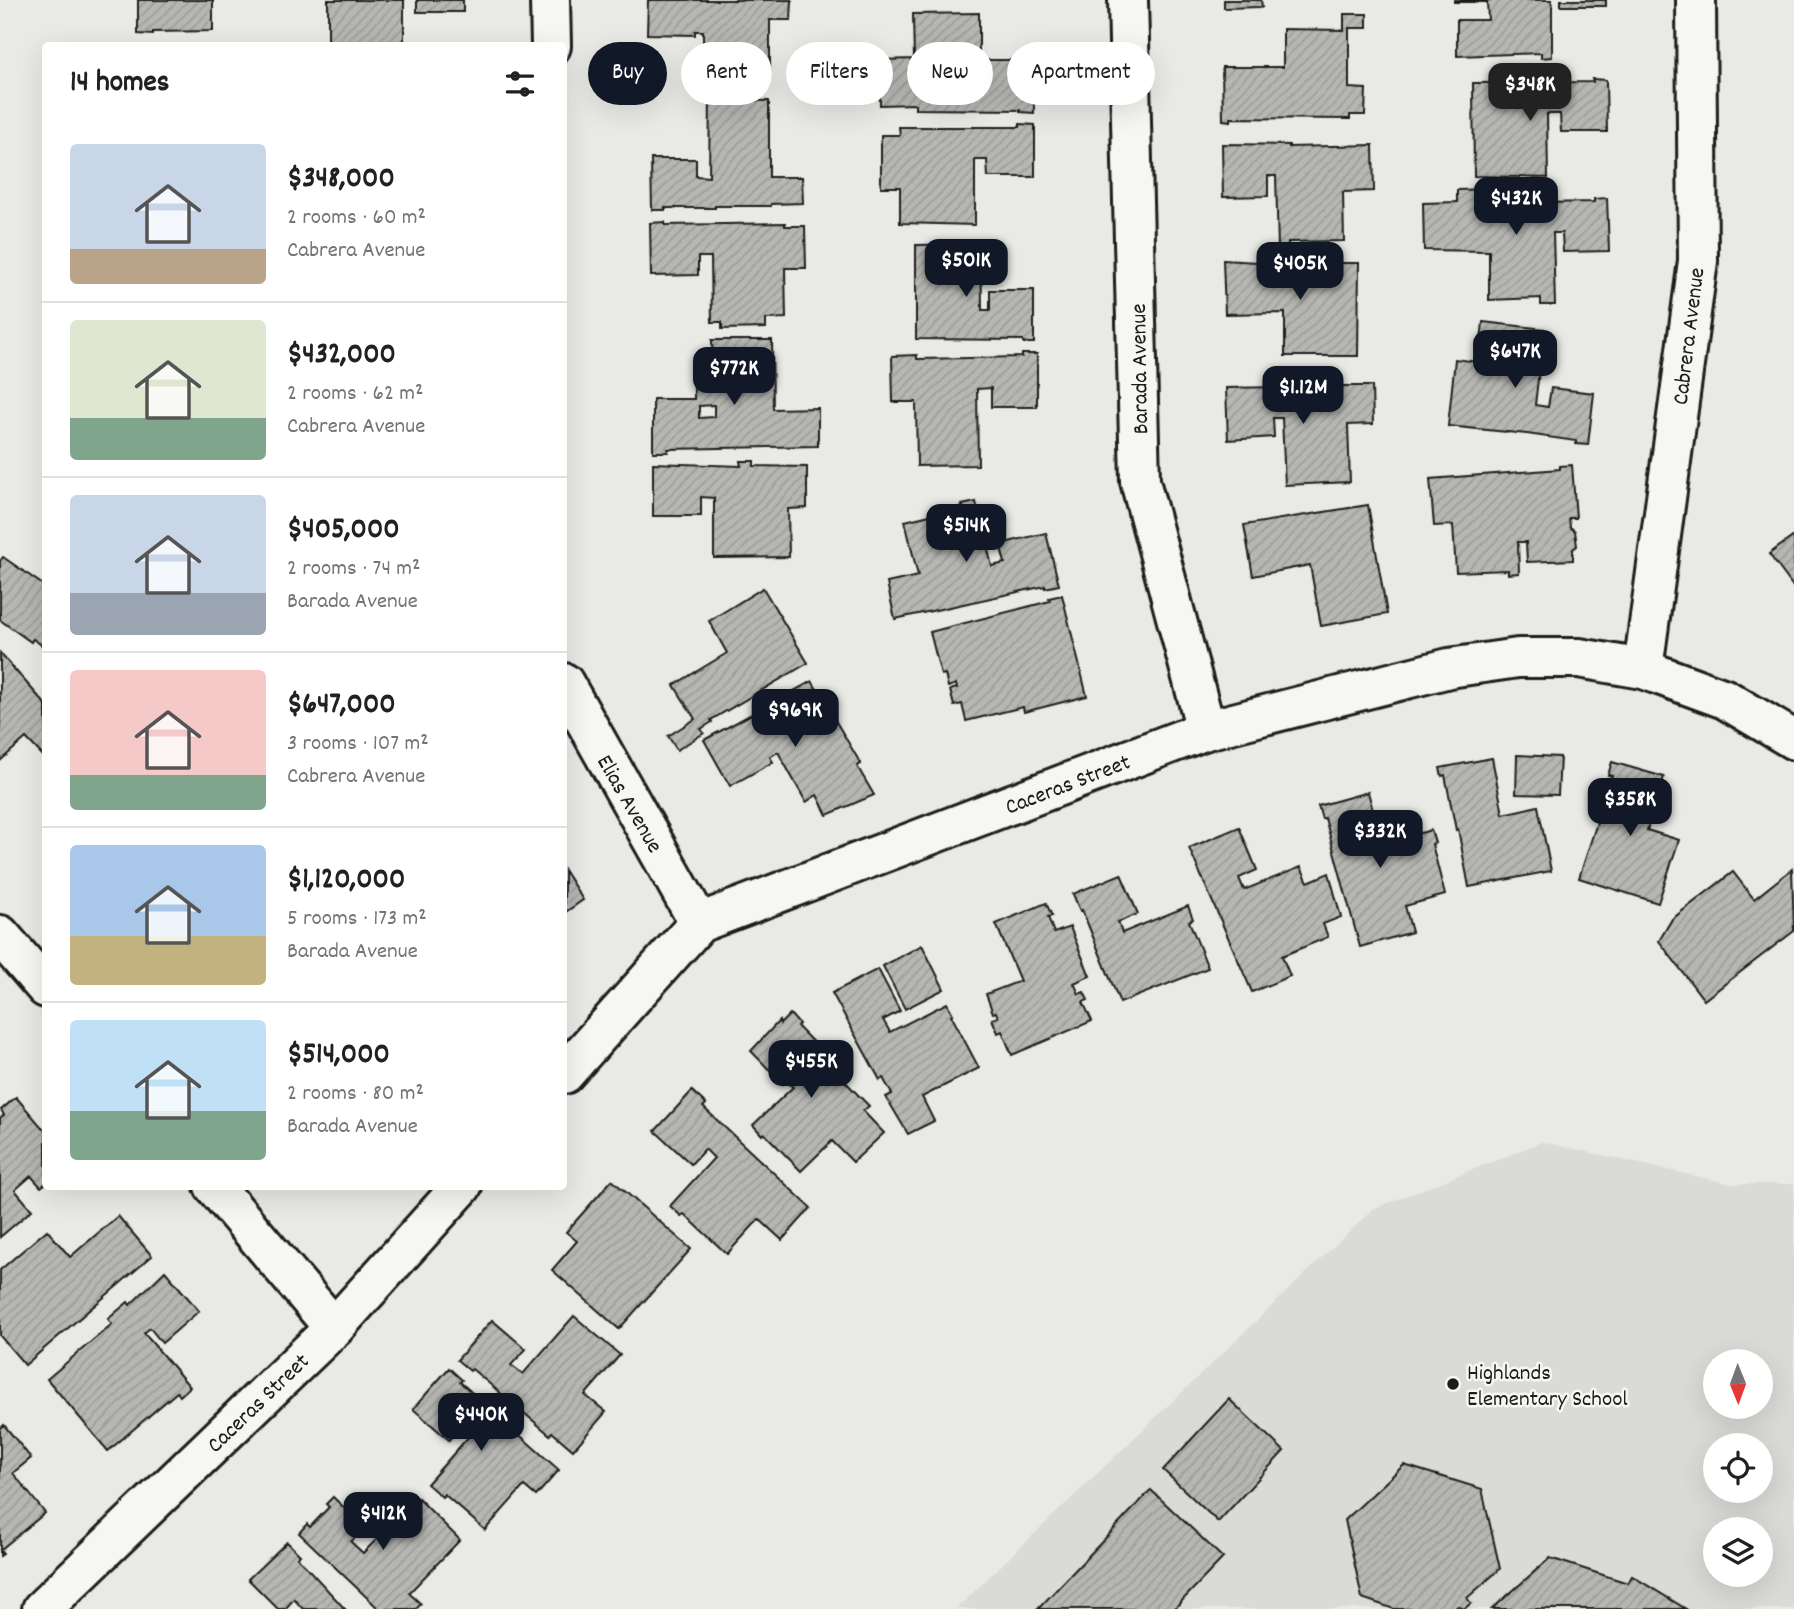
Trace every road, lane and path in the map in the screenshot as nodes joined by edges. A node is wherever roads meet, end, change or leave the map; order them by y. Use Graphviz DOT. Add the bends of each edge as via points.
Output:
graph roads {
  1 [pos="550,0"];
  2 [pos="1128,0"];
  3 [pos="1696,0"];
  4 [pos="551,42"];
  5 [pos="1643,669"];
  6 [pos="567,688"];
  7 [pos="1206,730"];
  8 [pos="1794,740"];
  9 [pos="699,923"];
  10 [pos="0,935"];
  11 [pos="42,983"];
  12 [pos="567,1071"];
  13 [pos="217,1190"];
  14 [pos="458,1190"];
  15 [pos="334,1328"];
  16 [pos="42,1609"];
  1 -- 4 [label="street"];
  2 -- 7 [label="street, Barada Avenue" via="1140,481"];
  3 -- 5 [label="street, Cabrera Avenue" via="1698,261"];
  5 -- 7 [label="street, Caceras Street" via="1579,658 1518,658 1449,668"];
  5 -- 8 [label="street, Caceras Street" via="1725,699"];
  6 -- 9 [label="street, Elias Avenue"];
  7 -- 9 [label="street, Caceras Street"];
  9 -- 12 [label="street, Caceras Street"];
  10 -- 11 [label="street"];
  13 -- 15 [label="street"];
  14 -- 15 [label="street, Caceras Street"];
  15 -- 16 [label="street, Caceras Street"];
}
